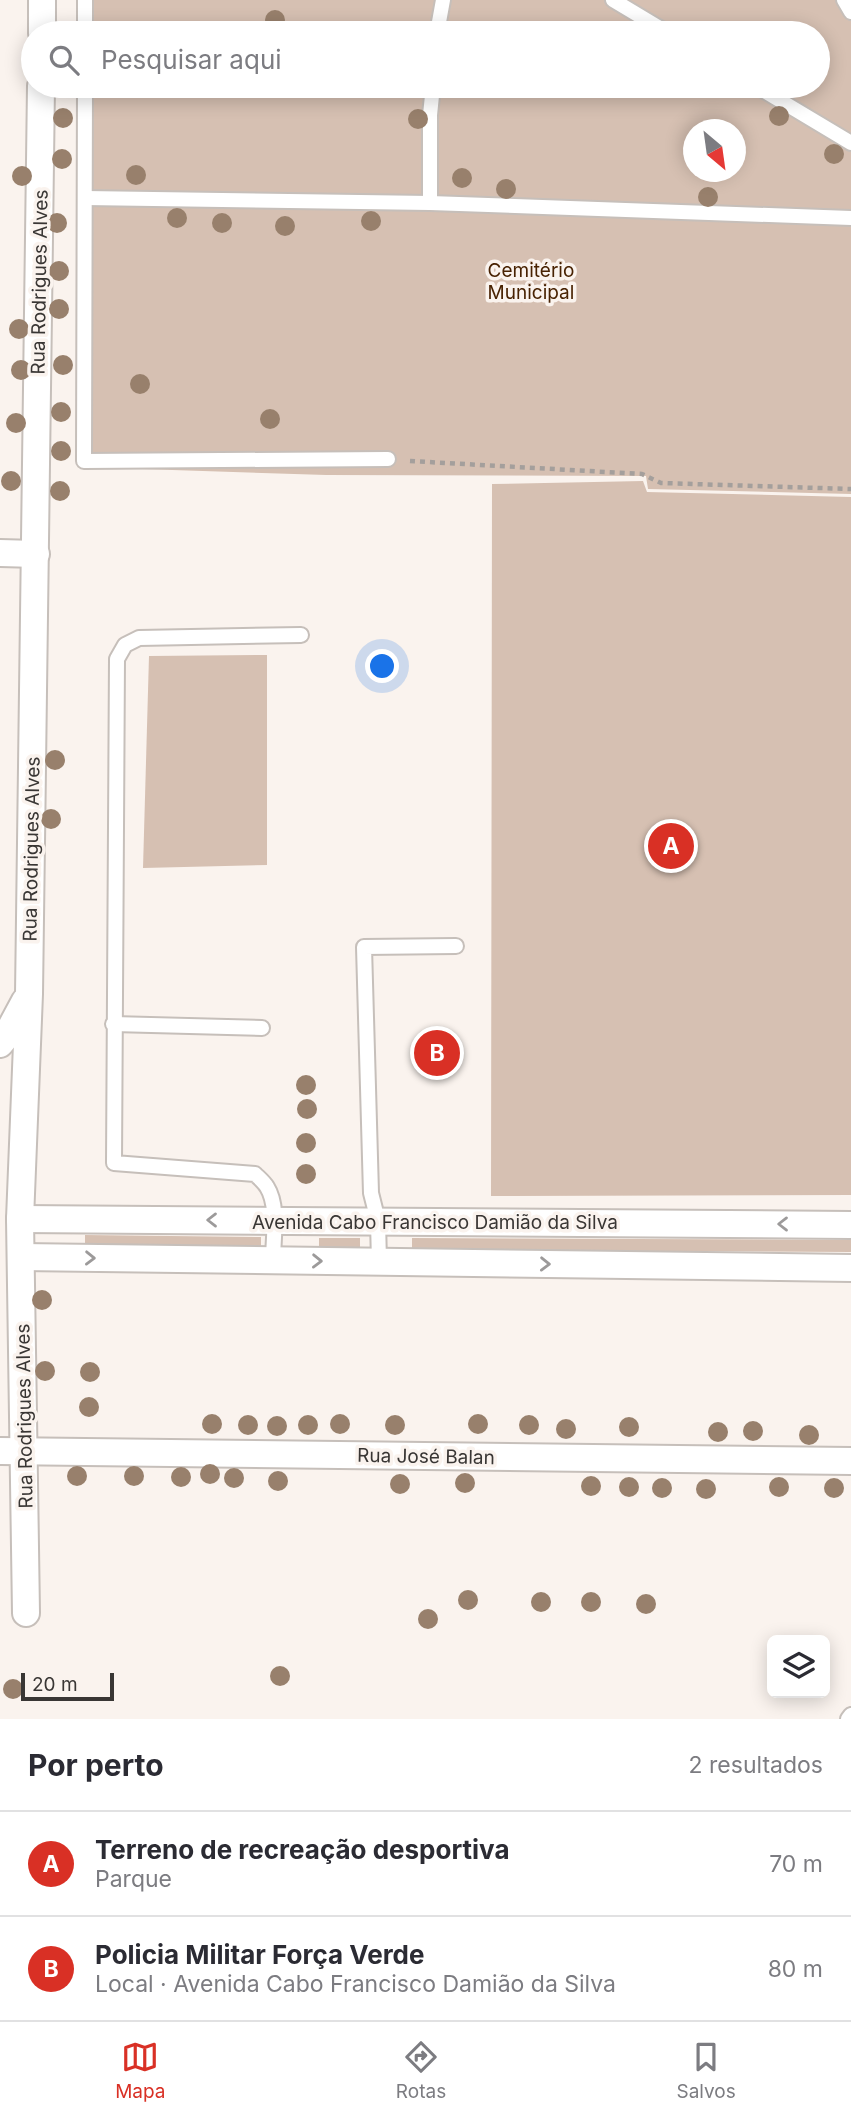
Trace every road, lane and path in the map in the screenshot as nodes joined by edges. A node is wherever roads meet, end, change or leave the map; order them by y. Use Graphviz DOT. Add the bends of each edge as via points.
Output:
graph roads {
  1 [pos="42,0"];
  2 [pos="85,0"];
  3 [pos="443,0"];
  4 [pos="612,0"];
  5 [pos="844,0"];
  6 [pos="851,12"];
  7 [pos="42,21"];
  8 [pos="85,21"];
  9 [pos="439,21"];
  10 [pos="648,21"];
  11 [pos="41,98"];
  12 [pos="85,98"];
  13 [pos="432,98"];
  14 [pos="775,98"];
  15 [pos="851,143"];
  16 [pos="85,198"];
  17 [pos="430,203"];
  18 [pos="851,218"];
  19 [pos="388,459"];
  20 [pos="851,489"];
  21 [pos="0,553"];
  22 [pos="36,554"];
  23 [pos="301,635"];
  24 [pos="456,946"];
  25 [pos="29,994"];
  26 [pos="113,1024"];
  27 [pos="262,1028"];
  28 [pos="0,1044"];
  29 [pos="0,1158"];
  30 [pos="20,1185"];
  31 [pos="20,1219"];
  32 [pos="274,1220"];
  33 [pos="377,1221"];
  34 [pos="851,1225"];
  35 [pos="22,1258"];
  36 [pos="273,1261"];
  37 [pos="379,1262"];
  38 [pos="851,1268"];
  39 [pos="12,1451"];
  40 [pos="851,1461"];
  41 [pos="26,1613"];
  42 [pos="851,1715"];
  43 [pos="848,1719"];
  1 -- 7 [label="street"];
  2 -- 8 [label="lane"];
  3 -- 9 [label="lane"];
  4 -- 10 [label="lane"];
  5 -- 6 [label="lane"];
  11 -- 22 [label="street, Rua Rodrigues Alves"];
  12 -- 16 [label="lane"];
  13 -- 17 [label="lane"];
  14 -- 15 [label="lane"];
  16 -- 17 [label="lane"];
  16 -- 19 [label="lane" via="84,461"];
  17 -- 18 [label="lane"];
  19 -- 20 [label="path" via="642,474 661,483"];
  21 -- 22 [label="street"];
  22 -- 25 [label="street, Rua Rodrigues Alves"];
  23 -- 26 [label="lane" via="139,638 125,645 117,659"];
  24 -- 33 [label="lane" via="364,947 371,1193"];
  25 -- 28 [label="street"];
  25 -- 30 [label="street, Rua Rodrigues Alves"];
  26 -- 27 [label="lane"];
  26 -- 32 [label="lane" via="114,1163 254,1174 271,1197"];
  29 -- 30 [label="street"];
  30 -- 31 [label="street, Rua Rodrigues Alves"];
  32 -- 31 [label="street, Avenida Cabo Francisco Damião da Silva, one-way"];
  31 -- 35 [label="street, Rua Rodrigues Alves"];
  32 -- 33 [label="street, Avenida Cabo Francisco Damião da Silva"];
  32 -- 36 [label="lane"];
  34 -- 33 [label="street, Avenida Cabo Francisco Damião da Silva, one-way"];
  33 -- 37 [label="lane"];
  35 -- 36 [label="street, Avenida Cabo Francisco Damião da Silva, one-way"];
  35 -- 39 [label="street, Rua Rodrigues Alves"];
  36 -- 37 [label="street, Avenida Cabo Francisco Damião da Silva, one-way"];
  37 -- 38 [label="street, Avenida Cabo Francisco Damião da Silva, one-way"];
  39 -- 40 [label="street, Rua José Balan"];
  39 -- 41 [label="street, Rua Rodrigues Alves"];
  42 -- 43 [label="lane"];
}
